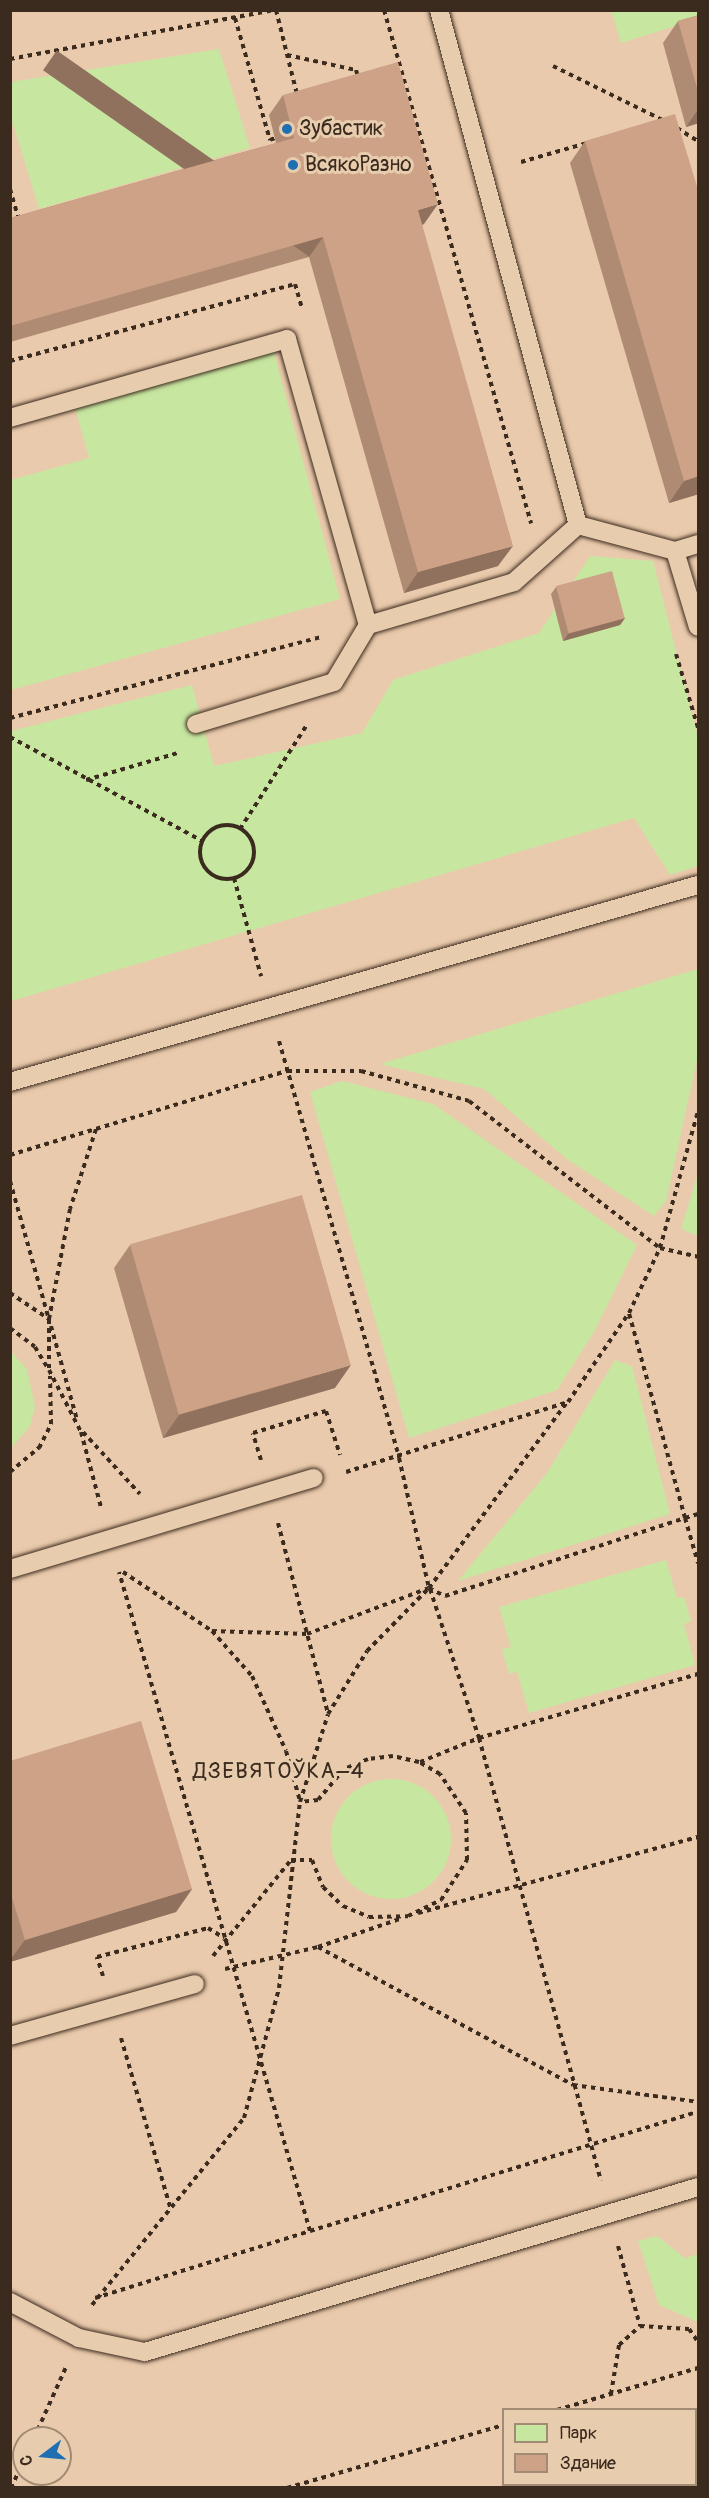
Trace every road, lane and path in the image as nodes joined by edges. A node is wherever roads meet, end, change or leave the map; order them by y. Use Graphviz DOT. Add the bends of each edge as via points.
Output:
graph roads {
  1 [pos="275,10"];
  2 [pos="384,10"];
  3 [pos="439,10"];
  4 [pos="235,18"];
  5 [pos="287,55"];
  6 [pos="10,59"];
  7 [pos="553,66"];
  8 [pos="347,82"];
  9 [pos="308,93"];
  10 [pos="298,96"];
  11 [pos="300,106"];
  12 [pos="665,121"];
  13 [pos="654,124"];
  14 [pos="275,138"];
  15 [pos="598,140"];
  16 [pos="699,141"];
  17 [pos="521,162"];
  18 [pos="10,189"];
  19 [pos="22,231"];
  20 [pos="10,418"];
  21 [pos="526,509"];
  22 [pos="578,525"];
  23 [pos="699,544"];
  24 [pos="675,551"];
  25 [pos="368,625"];
  26 [pos="699,627"];
  27 [pos="334,682"];
  28 [pos="10,718"];
  29 [pos="196,724"];
  30 [pos="10,737"];
  31 [pos="188,750"];
  32 [pos="86,780"];
  33 [pos="240,829"];
  34 [pos="202,841"];
  35 [pos="699,885"];
  36 [pos="287,1071"];
  37 [pos="10,1082"];
  38 [pos="699,1111"];
  39 [pos="96,1129"];
  40 [pos="10,1155"];
  41 [pos="10,1181"];
  42 [pos="660,1248"];
  43 [pos="699,1257"];
  44 [pos="10,1293"];
  45 [pos="628,1313"];
  46 [pos="49,1319"];
  47 [pos="10,1328"];
  48 [pos="49,1370"];
  49 [pos="568,1402"];
  50 [pos="79,1428"];
  51 [pos="399,1458"];
  52 [pos="10,1472"];
  53 [pos="345,1472"];
  54 [pos="314,1478"];
  55 [pos="699,1514"];
  56 [pos="685,1518"];
  57 [pos="183,1519"];
  58 [pos="111,1540"];
  59 [pos="699,1563"];
  60 [pos="106,1566"];
  61 [pos="10,1569"];
  62 [pos="429,1588"];
  63 [pos="212,1631"];
  64 [pos="307,1634"];
  65 [pos="699,1674"];
  66 [pos="328,1714"];
  67 [pos="479,1738"];
  68 [pos="419,1762"];
  69 [pos="300,1802"];
  70 [pos="699,1837"];
  71 [pos="291,1860"];
  72 [pos="517,1886"];
  73 [pos="408,1916"];
  74 [pos="225,1939"];
  75 [pos="318,1947"];
  76 [pos="285,1951"];
  77 [pos="195,1984"];
  78 [pos="112,2008"];
  79 [pos="10,2036"];
  80 [pos="573,2085"];
  81 [pos="699,2102"];
  82 [pos="699,2112"];
  83 [pos="699,2187"];
  84 [pos="171,2210"];
  85 [pos="310,2231"];
  86 [pos="10,2302"];
  87 [pos="640,2326"];
  88 [pos="79,2338"];
  89 [pos="699,2368"];
  90 [pos="611,2394"];
  91 [pos="561,2408"];
  92 [pos="39,2426"];
  93 [pos="502,2426"];
  94 [pos="287,2487"];
  1 -- 4 [label="path"];
  1 -- 5 [label="path"];
  2 -- 21 [label="path"];
  3 -- 22 [label="lane"];
  4 -- 6 [label="path"];
  4 -- 14 [label="path" via="270,140"];
  5 -- 8 [label="path" via="358,70 357,79"];
  5 -- 10 [label="path"];
  7 -- 12 [label="path"];
  9 -- 10 [label="path"];
  10 -- 11 [label="path"];
  12 -- 13 [label="path"];
  12 -- 16 [label="path"];
  15 -- 17 [label="path"];
  18 -- 19 [label="path"];
  20 -- 25 [label="lane" via="287,339"];
  22 -- 24 [label="lane"];
  22 -- 25 [label="lane" via="514,582"];
  23 -- 24 [label="lane"];
  24 -- 26 [label="lane"];
  25 -- 27 [label="lane"];
  25 -- 28 [label="path"];
  27 -- 29 [label="lane"];
  27 -- 33 [label="path"];
  30 -- 32 [label="path"];
  31 -- 32 [label="path"];
  32 -- 34 [label="path"];
  33 -- 34 [label="path" via="222,825"];
  33 -- 34 [label="path" via="254,851 249,868 234,878 209,873 200,858"];
  35 -- 37 [label="lane"];
  36 -- 39 [label="path"];
  36 -- 42 [label="path" via="361,1071 469,1101"];
  36 -- 51 [label="path"];
  38 -- 42 [label="path"];
  39 -- 40 [label="path"];
  39 -- 46 [label="path" via="70,1209"];
  41 -- 46 [label="path"];
  42 -- 43 [label="path"];
  42 -- 45 [label="path"];
  44 -- 46 [label="path"];
  45 -- 49 [label="path"];
  45 -- 56 [label="path"];
  46 -- 48 [label="path"];
  46 -- 50 [label="path"];
  47 -- 48 [label="path" via="35,1347"];
  48 -- 50 [label="path"];
  48 -- 52 [label="path" via="54,1396 51,1424 39,1448"];
  49 -- 51 [label="path"];
  49 -- 62 [label="path"];
  50 -- 57 [label="path" via="130,1488"];
  50 -- 58 [label="path"];
  51 -- 53 [label="path"];
  51 -- 62 [label="path"];
  54 -- 57 [label="lane"];
  55 -- 56 [label="path"];
  56 -- 59 [label="path"];
  56 -- 62 [label="path" via="445,1596"];
  57 -- 58 [label="lane"];
  58 -- 61 [label="lane"];
  60 -- 63 [label="path"];
  62 -- 64 [label="path"];
  62 -- 66 [label="path" via="367,1651"];
  62 -- 67 [label="path"];
  63 -- 64 [label="path"];
  63 -- 69 [label="path" via="252,1676 286,1751"];
  64 -- 66 [label="path"];
  65 -- 67 [label="path"];
  66 -- 69 [label="path"];
  67 -- 68 [label="path"];
  67 -- 72 [label="path"];
  68 -- 69 [label="path" via="393,1756 368,1759 344,1769 318,1800"];
  68 -- 73 [label="path" via="455,1792 470,1836 456,1882 441,1900"];
  69 -- 71 [label="path"];
  70 -- 72 [label="path"];
  71 -- 73 [label="path" via="312,1860 323,1887 344,1906 369,1917"];
  71 -- 74 [label="path"];
  71 -- 76 [label="path"];
  72 -- 73 [label="path"];
  72 -- 80 [label="path"];
  73 -- 75 [label="path"];
  74 -- 77 [label="path"];
  74 -- 78 [label="path" via="208,1928 97,1957"];
  75 -- 76 [label="path"];
  75 -- 80 [label="path"];
  76 -- 77 [label="path" via="234,1965"];
  76 -- 84 [label="path" via="244,2118"];
  77 -- 78 [label="lane"];
  78 -- 79 [label="lane"];
  78 -- 84 [label="path"];
  80 -- 81 [label="path"];
  82 -- 85 [label="path"];
  83 -- 88 [label="lane" via="145,2352"];
  84 -- 88 [label="path" via="95,2298"];
  86 -- 88 [label="lane"];
  87 -- 90 [label="path" via="619,2345"];
  88 -- 92 [label="path"];
  89 -- 90 [label="path"];
  90 -- 91 [label="path"];
  93 -- 94 [label="path"];
}
